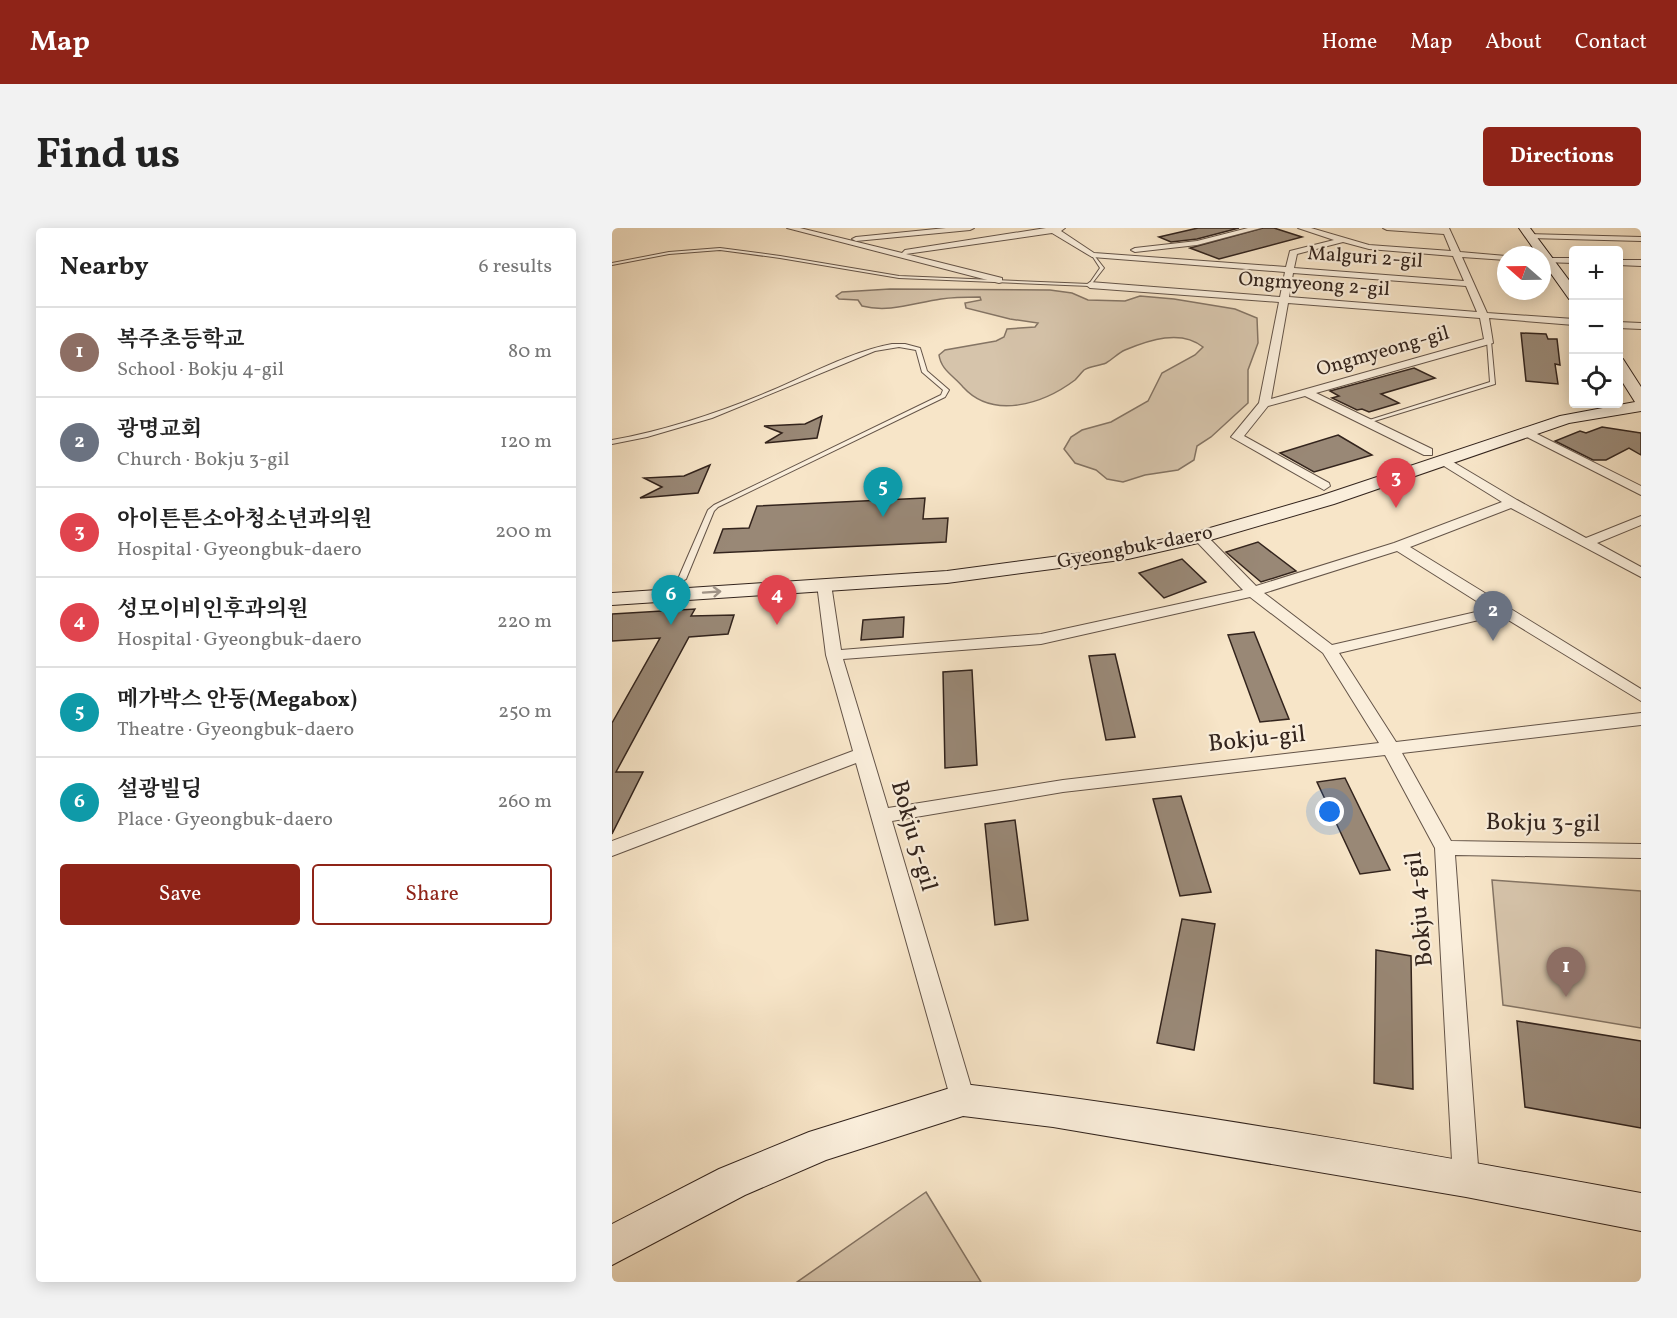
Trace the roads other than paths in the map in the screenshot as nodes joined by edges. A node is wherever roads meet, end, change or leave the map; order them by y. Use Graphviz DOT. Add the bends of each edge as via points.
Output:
graph roads {
  1 [pos="791,228"];
  2 [pos="970,228"];
  3 [pos="1066,228"];
  4 [pos="1257,228"];
  5 [pos="1302,228"];
  6 [pos="1388,228"];
  7 [pos="940,229"];
  8 [pos="1052,230"];
  9 [pos="1446,230"];
  10 [pos="820,232"];
  11 [pos="886,232"];
  12 [pos="1527,232"];
  13 [pos="1641,239"];
  14 [pos="840,240"];
  15 [pos="1342,240"];
  16 [pos="1536,246"];
  17 [pos="894,254"];
  18 [pos="1092,255"];
  19 [pos="1457,255"];
  20 [pos="1497,257"];
  21 [pos="1551,260"];
  22 [pos="1569,261"];
  23 [pos="1623,262"];
  24 [pos="1641,263"];
  25 [pos="612,264"];
  26 [pos="1551,267"];
  27 [pos="1290,270"];
  28 [pos="999,280"];
  29 [pos="1470,284"];
  30 [pos="1090,285"];
  31 [pos="1569,290"];
  32 [pos="1284,300"];
  33 [pos="1484,316"];
  34 [pos="1569,322"];
  35 [pos="1623,325"];
  36 [pos="1641,327"];
  37 [pos="1489,341"];
  38 [pos="1623,360"];
  39 [pos="1641,369"];
  40 [pos="1623,370"];
  41 [pos="1305,392"];
  42 [pos="1623,398"];
  43 [pos="1640,399"];
  44 [pos="1623,401"];
  45 [pos="1264,404"];
  46 [pos="1570,408"];
  47 [pos="1366,422"];
  48 [pos="1641,422"];
  49 [pos="1526,432"];
  50 [pos="612,442"];
  51 [pos="1436,456"];
  52 [pos="1324,486"];
  53 [pos="1641,491"];
  54 [pos="1512,503"];
  55 [pos="1641,520"];
  56 [pos="1200,537"];
  57 [pos="1586,543"];
  58 [pos="1399,546"];
  59 [pos="1641,573"];
  60 [pos="682,579"];
  61 [pos="612,582"];
  62 [pos="824,584"];
  63 [pos="1253,592"];
  64 [pos="612,599"];
  65 [pos="1503,610"];
  66 [pos="1329,650"];
  67 [pos="834,655"];
  68 [pos="1641,696"];
  69 [pos="1641,719"];
  70 [pos="1392,750"];
  71 [pos="862,754"];
  72 [pos="880,816"];
  73 [pos="1444,848"];
  74 [pos="612,849"];
  75 [pos="1641,851"];
  76 [pos="963,1100"];
  77 [pos="1466,1179"];
  78 [pos="1641,1212"];
  79 [pos="612,1245"];
  1 -- 10 [label="street"];
  2 -- 7 [label="street"];
  3 -- 8 [label="street"];
  4 -- 18 [label="street" via="1197,243"];
  5 -- 15 [label="street"];
  6 -- 9 [label="street"];
  7 -- 11 [label="street"];
  8 -- 17 [label="street"];
  8 -- 18 [label="street, Malguri 2-gil"];
  9 -- 19 [label="street"];
  10 -- 14 [label="street"];
  11 -- 14 [label="street"];
  12 -- 13 [label="street"];
  12 -- 16 [label="street"];
  14 -- 17 [label="street"];
  15 -- 19 [label="street" via="1379,249"];
  15 -- 27 [label="street" via="1293,253"];
  17 -- 28 [label="street"];
  18 -- 27 [label="street, Malguri 2-gil"];
  18 -- 30 [label="lane" via="1102,268"];
  19 -- 20 [label="street"];
  19 -- 29 [label="street"];
  21 -- 22 [label="street"];
  23 -- 24 [label="street"];
  25 -- 28 [label="lane" via="669,252 720,249 898,277"];
  26 -- 31 [label="street"];
  27 -- 29 [label="street, Malguri 2-gil"];
  27 -- 32 [label="street"];
  28 -- 30 [label="lane"];
  29 -- 33 [label="street"];
  30 -- 32 [label="street, Ongmyeong 2-gil"];
  32 -- 33 [label="street, Ongmyeong 2-gil"];
  32 -- 45 [label="street"];
  33 -- 34 [label="street, Ongmyeong 2-gil"];
  33 -- 37 [label="street"];
  35 -- 36 [label="street"];
  37 -- 41 [label="street, Ongmyeong-gil"];
  37 -- 47 [label="lane" via="1493,383"];
  38 -- 39 [label="street"];
  40 -- 43 [label="street"];
  41 -- 45 [label="street"];
  41 -- 47 [label="street, Ongmyeong-gil"];
  42 -- 43 [label="street"];
  43 -- 44 [label="street, Gyeongbuk-daero"];
  45 -- 52 [label="street" via="1237,437"];
  46 -- 48 [label="street"];
  46 -- 49 [label="street, Gyeongbuk-daero"];
  46 -- 51 [label="street, Gyeongbuk-daero"];
  47 -- 51 [label="street, Ongmyeong-gil"];
  49 -- 51 [label="street, Gyeongbuk-daero"];
  49 -- 53 [label="street"];
  50 -- 60 [label="lane" via="660,432 748,403 883,347 905,345 918,349 925,372 946,390 943,396 716,506"];
  51 -- 52 [label="street, Gyeongbuk-daero"];
  51 -- 54 [label="street, Ongmyeong-gil"];
  51 -- 56 [label="street, Gyeongbuk-daero" via="1327,500"];
  52 -- 60 [label="street, Gyeongbuk-daero" via="1168,532 1022,557"];
  54 -- 57 [label="street, Ongmyeong-gil"];
  54 -- 58 [label="street"];
  55 -- 57 [label="street"];
  56 -- 62 [label="street, Gyeongbuk-daero" via="1034,567"];
  56 -- 63 [label="street, Bokju 4-gil"];
  57 -- 59 [label="street, Ongmyeong-gil"];
  58 -- 63 [label="street"];
  58 -- 65 [label="street"];
  60 -- 61 [label="street, Gyeongbuk-daero"];
  64 -- 62 [label="street, Gyeongbuk-daero, one-way"];
  62 -- 67 [label="street, Bokju 5-gil"];
  63 -- 66 [label="street, Bokju 4-gil"];
  63 -- 67 [label="street" via="1041,639"];
  65 -- 66 [label="street"];
  65 -- 68 [label="street"];
  66 -- 70 [label="street, Bokju 4-gil"];
  67 -- 71 [label="street, Bokju 5-gil"];
  69 -- 70 [label="street, Bokju-gil"];
  70 -- 72 [label="street, Bokju-gil" via="1063,786"];
  70 -- 73 [label="street, Bokju 4-gil"];
  71 -- 72 [label="street, Bokju 5-gil"];
  71 -- 74 [label="street"];
  72 -- 76 [label="street, Bokju 5-gil"];
  73 -- 75 [label="street, Bokju 3-gil"];
  73 -- 77 [label="street, Bokju 4-gil"];
  76 -- 77 [label="street" via="1053,1111"];
  76 -- 79 [label="street" via="822,1144 732,1182"];
  77 -- 78 [label="street"];
}
